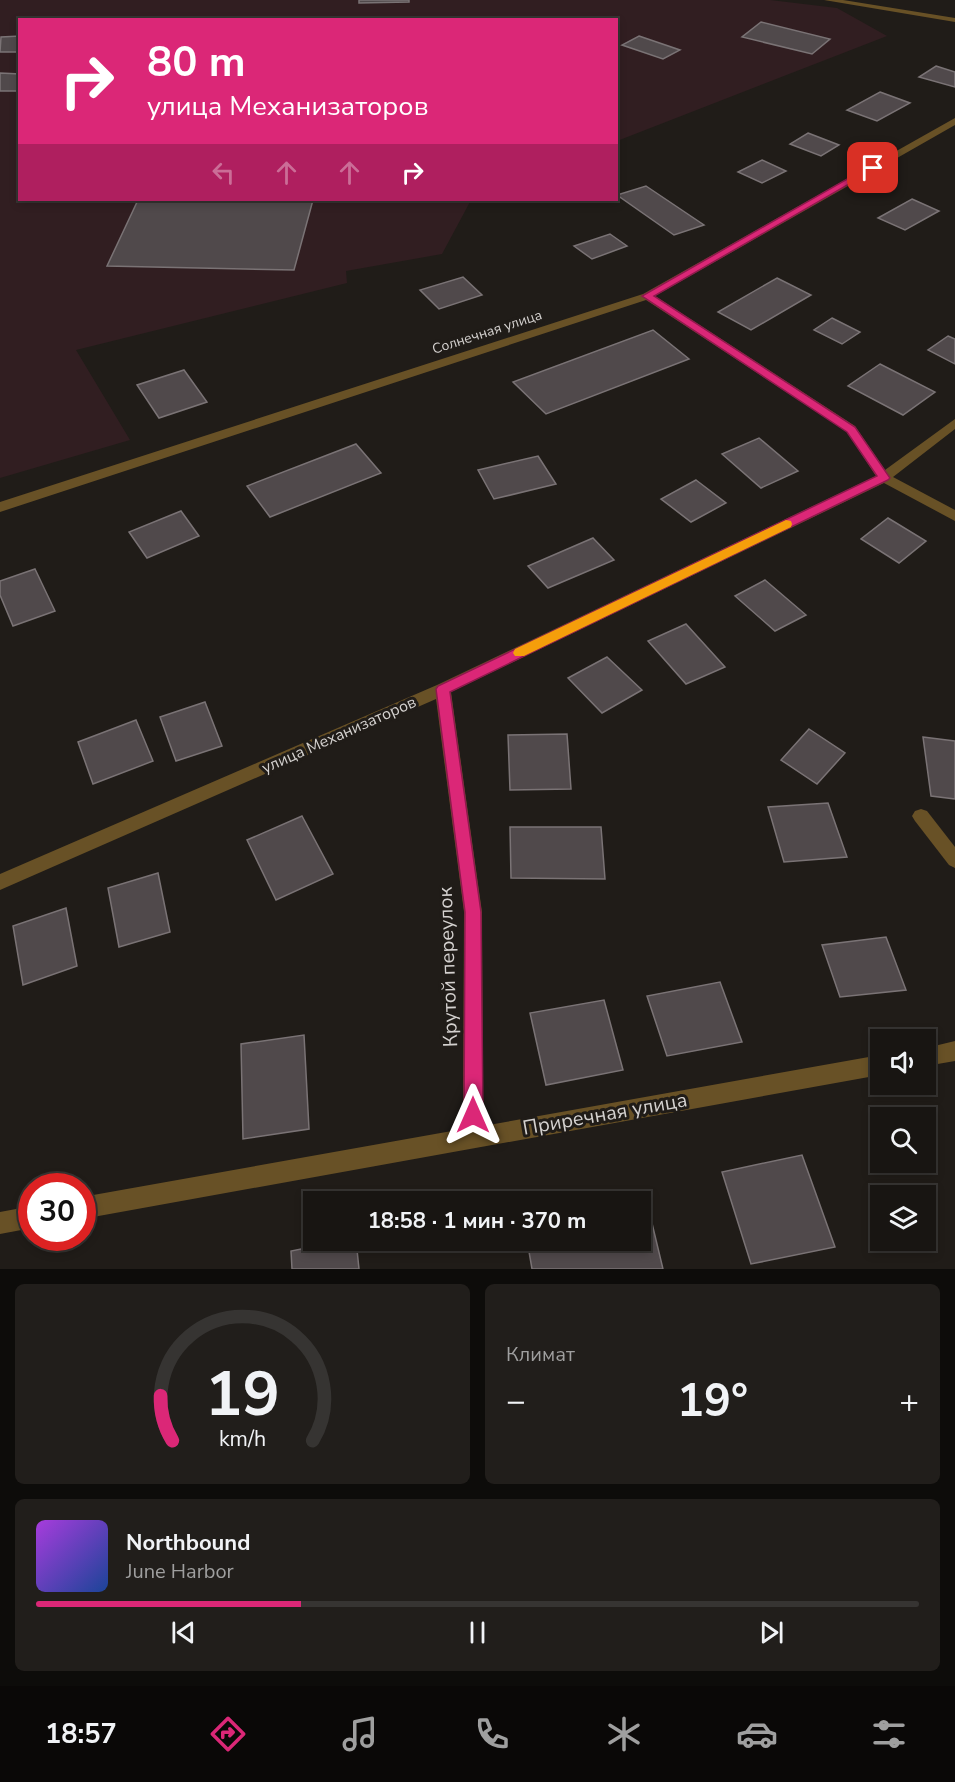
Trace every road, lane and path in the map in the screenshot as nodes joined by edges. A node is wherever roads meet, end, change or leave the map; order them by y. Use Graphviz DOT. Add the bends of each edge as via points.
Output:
graph roads {
  1 [pos="828,0"];
  2 [pos="955,20"];
  3 [pos="955,121"];
  4 [pos="647,296"];
  5 [pos="955,423"];
  6 [pos="884,478"];
  7 [pos="0,507"];
  8 [pos="955,516"];
  9 [pos="443,689"];
  10 [pos="921,816"];
  11 [pos="955,860"];
  12 [pos="0,882"];
  13 [pos="955,1051"];
  14 [pos="936,1055"];
  15 [pos="870,1067"];
  16 [pos="473,1138"];
  17 [pos="96,1205"];
  18 [pos="18,1220"];
  19 [pos="0,1223"];
  1 -- 2 [label="street"];
  3 -- 4 [label="street, Солнечная улица"];
  4 -- 6 [label="street" via="851,429"];
  4 -- 7 [label="street, Солнечная улица"];
  5 -- 6 [label="street, улица Механизаторов"];
  6 -- 8 [label="street"];
  6 -- 9 [label="street, улица Механизаторов"];
  9 -- 12 [label="street, улица Механизаторов"];
  9 -- 16 [label="street, Крутой переулок" via="473,912"];
  10 -- 11 [label="street"];
  13 -- 14 [label="street"];
  15 -- 16 [label="street, Приречная улица"];
  16 -- 17 [label="street, Приречная улица"];
  18 -- 19 [label="street"];
}
